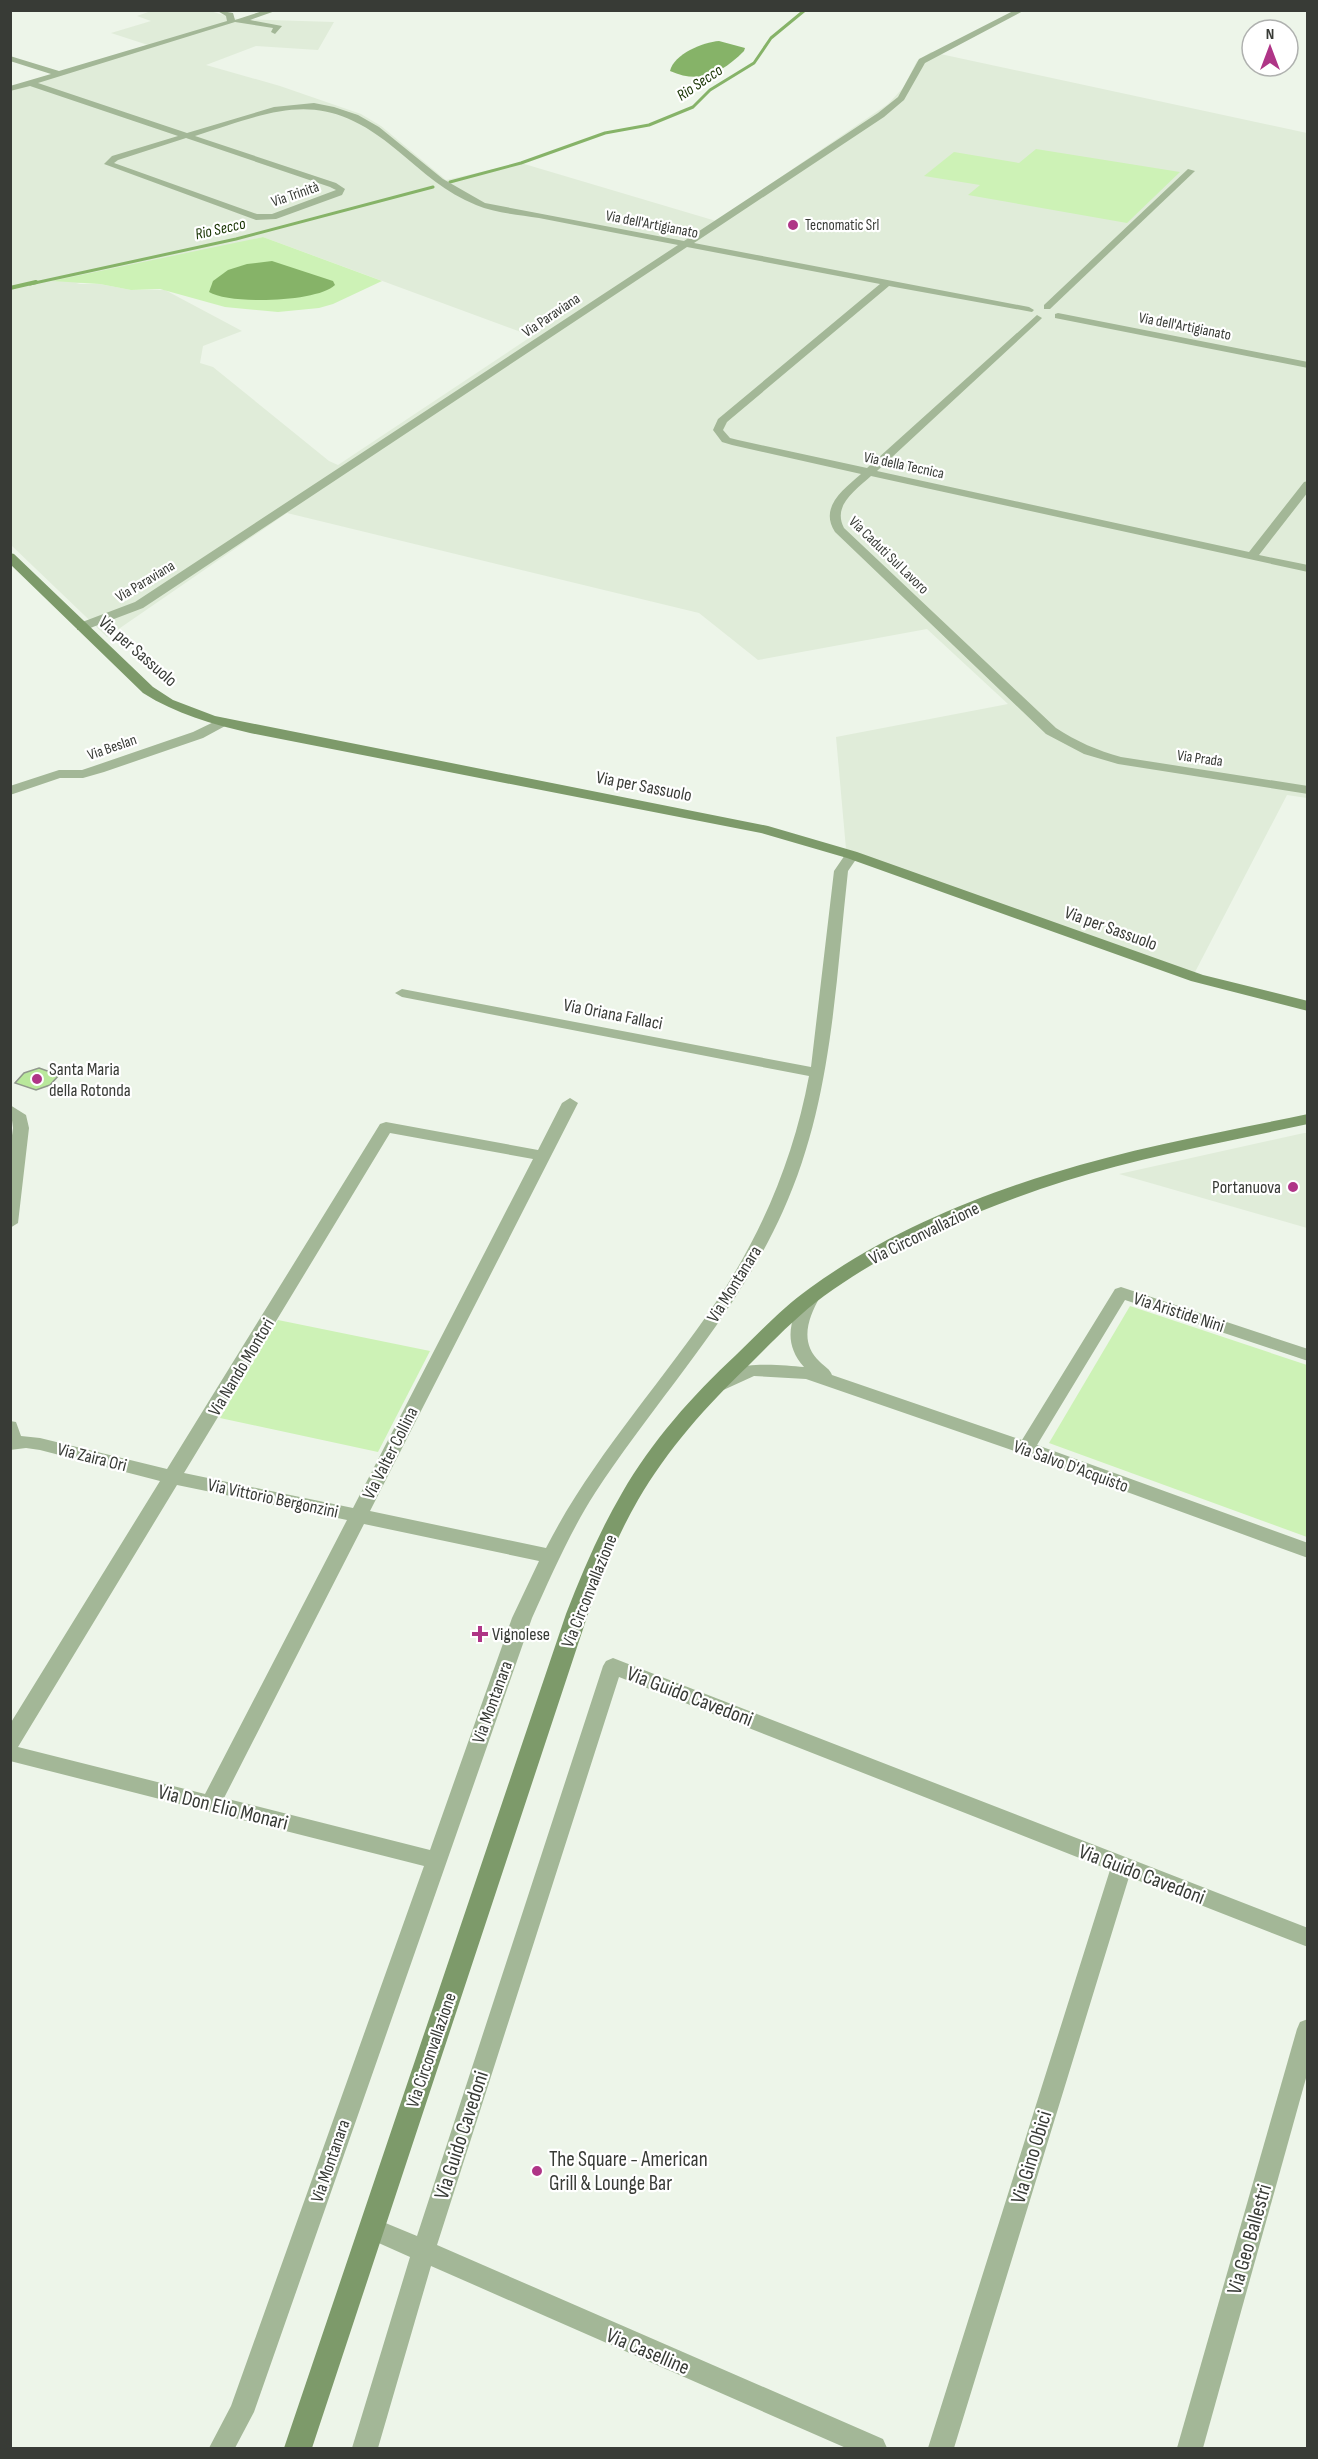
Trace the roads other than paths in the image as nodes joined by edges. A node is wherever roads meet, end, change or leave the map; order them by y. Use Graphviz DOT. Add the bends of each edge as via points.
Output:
graph roads {
  1 [pos="219,10"];
  2 [pos="274,10"];
  3 [pos="1022,10"];
  4 [pos="234,21"];
  5 [pos="275,32"];
  6 [pos="10,58"];
  7 [pos="59,74"];
  8 [pos="30,83"];
  9 [pos="10,88"];
  10 [pos="297,104"];
  11 [pos="185,136"];
  12 [pos="1191,171"];
  13 [pos="684,245"];
  14 [pos="886,284"];
  15 [pos="1047,307"];
  16 [pos="1033,314"];
  17 [pos="1058,316"];
  18 [pos="1308,365"];
  19 [pos="870,473"];
  20 [pos="1308,484"];
  21 [pos="10,557"];
  22 [pos="1251,557"];
  23 [pos="1308,569"];
  24 [pos="81,627"];
  25 [pos="222,722"];
  26 [pos="1089,752"];
  27 [pos="1308,790"];
  28 [pos="10,791"];
  29 [pos="852,855"];
  30 [pos="402,993"];
  31 [pos="1308,1006"];
  32 [pos="817,1073"];
  33 [pos="570,1103"];
  34 [pos="10,1110"];
  35 [pos="1308,1119"];
  36 [pos="543,1156"];
  37 [pos="10,1223"];
  38 [pos="815,1293"];
  39 [pos="1308,1354"];
  40 [pos="835,1381"];
  41 [pos="704,1395"];
  42 [pos="12,1438"];
  43 [pos="1026,1449"];
  44 [pos="173,1477"];
  45 [pos="358,1516"];
  46 [pos="1308,1551"];
  47 [pos="550,1556"];
  48 [pos="10,1742"];
  49 [pos="10,1753"];
  50 [pos="211,1803"];
  51 [pos="436,1860"];
  52 [pos="1122,1866"];
  53 [pos="1308,1938"];
  54 [pos="1308,2029"];
  55 [pos="371,2228"];
  56 [pos="423,2253"];
  57 [pos="222,2448"];
  58 [pos="298,2448"];
  59 [pos="365,2448"];
  60 [pos="874,2448"];
  61 [pos="941,2448"];
  62 [pos="1190,2448"];
  1 -- 4 [label="street"];
  2 -- 4 [label="street"];
  3 -- 13 [label="street, Via Paraviana" via="922,61 901,98 881,115"];
  4 -- 5 [label="street" via="278,26"];
  4 -- 7 [label="street"];
  6 -- 7 [label="street"];
  7 -- 8 [label="street"];
  8 -- 9 [label="street"];
  8 -- 11 [label="street, Via Trinità"];
  10 -- 11 [label="street, Via Trinità"];
  10 -- 13 [label="street, Via dell'Artigianato" via="322,106 371,126 446,187 470,200 516,213"];
  11 -- 11 [label="street, Via Trinità" via="115,158 108,164 256,218 273,216 341,191"];
  12 -- 15 [label="street"];
  13 -- 14 [label="street, Via dell'Artigianato"];
  13 -- 24 [label="street, Via Paraviana" via="139,604"];
  14 -- 16 [label="street, Via dell'Artigianato"];
  14 -- 19 [label="street, Via della Tecnica" via="722,421 718,430 726,440 736,443"];
  15 -- 16 [label="street"];
  15 -- 17 [label="street" via="1058,311"];
  16 -- 17 [label="street"];
  16 -- 19 [label="street, Via Caduti Sul Lavoro"];
  17 -- 18 [label="street, Via dell'Artigianato"];
  19 -- 22 [label="street, Via della Tecnica"];
  19 -- 26 [label="street, Via Caduti Sul Lavoro" via="835,507 833,521 839,530 1051,731"];
  20 -- 22 [label="street"];
  21 -- 24 [label="main road, Via per Sassuolo"];
  22 -- 23 [label="street, Via della Tecnica"];
  24 -- 25 [label="main road, Via per Sassuolo" via="132,676 168,703"];
  25 -- 28 [label="street, Via Beslan" via="198,735 99,769 59,774"];
  25 -- 29 [label="main road, Via per Sassuolo" via="763,829"];
  26 -- 27 [label="street, Via Prada" via="1129,763"];
  29 -- 31 [label="main road, Via per Sassuolo" via="1173,971"];
  29 -- 32 [label="street, Via Montanara" via="841,873"];
  30 -- 32 [label="street, Via Oriana Fallaci"];
  32 -- 47 [label="street, Via Montanara" via="801,1144 761,1239 694,1347 588,1488"];
  33 -- 36 [label="street, Via Valter Collina"];
  34 -- 37 [label="street" via="20,1118 21,1128"];
  35 -- 38 [label="main road, Via Circonvallazione" via="1062,1176 987,1202 930,1227"];
  36 -- 44 [label="street, Via Nando Montori" via="386,1127"];
  36 -- 45 [label="street, Via Valter Collina"];
  38 -- 40 [label="street, Via Salvo D'Acquisto" via="802,1312 799,1348 807,1360"];
  38 -- 41 [label="main road, Via Circonvallazione"];
  39 -- 43 [label="street, Via Aristide Nini" via="1121,1293"];
  40 -- 41 [label="street, Via Salvo D'Acquisto" via="807,1372 753,1370"];
  40 -- 43 [label="street, Via Salvo D'Acquisto"];
  41 -- 55 [label="main road, Via Circonvallazione" via="638,1484 594,1569"];
  42 -- 44 [label="street, Via Zaira Ori"];
  43 -- 46 [label="street, Via Salvo D'Acquisto"];
  44 -- 45 [label="street, Via Vittorio Bergonzini"];
  44 -- 48 [label="street, Via Nando Montori"];
  45 -- 47 [label="street, Via Vittorio Bergonzini"];
  45 -- 50 [label="street, Via Valter Collina"];
  47 -- 51 [label="street, Via Montanara" via="522,1618"];
  49 -- 50 [label="street, Via Don Elio Monari"];
  50 -- 51 [label="street, Via Don Elio Monari"];
  51 -- 57 [label="street, Via Montanara" via="241,2412"];
  52 -- 53 [label="street, Via Guido Cavedoni"];
  52 -- 56 [label="street, Via Guido Cavedoni" via="613,1666"];
  52 -- 61 [label="street, Via Gino Obici"];
  54 -- 62 [label="street, Via Geo Ballestri"];
  55 -- 56 [label="street, Via Caselline"];
  55 -- 58 [label="main road, Via Circonvallazione"];
  56 -- 59 [label="street"];
  56 -- 60 [label="street, Via Caselline"];
}
